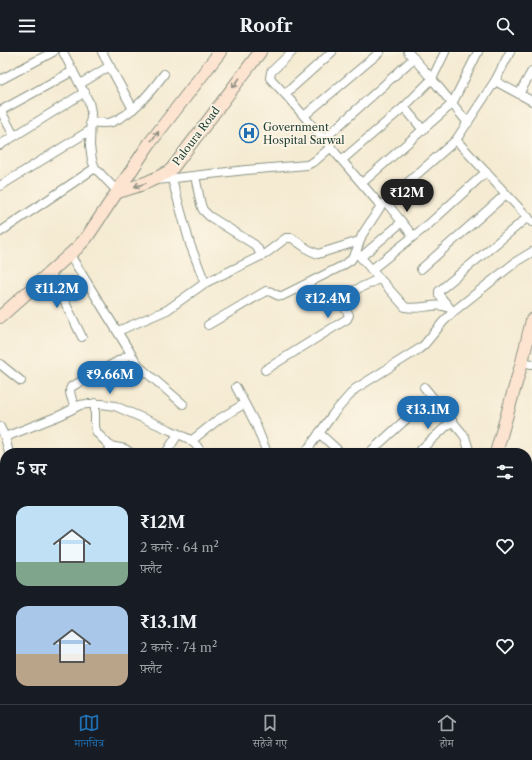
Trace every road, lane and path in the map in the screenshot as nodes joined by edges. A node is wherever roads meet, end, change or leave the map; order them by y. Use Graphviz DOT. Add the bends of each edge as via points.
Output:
graph roads {
  1 [pos="53,52"];
  2 [pos="63,52"];
  3 [pos="102,52"];
  4 [pos="220,52"];
  5 [pos="260,52"];
  6 [pos="292,52"];
  7 [pos="332,52"];
  8 [pos="379,52"];
  9 [pos="408,52"];
  10 [pos="445,52"];
  11 [pos="478,52"];
  12 [pos="510,52"];
  13 [pos="414,58"];
  14 [pos="110,66"];
  15 [pos="74,71"];
  16 [pos="532,71"];
  17 [pos="164,74"];
  18 [pos="432,79"];
  19 [pos="0,80"];
  20 [pos="495,81"];
  21 [pos="80,84"];
  22 [pos="85,92"];
  23 [pos="285,94"];
  24 [pos="519,94"];
  25 [pos="532,101"];
  26 [pos="452,104"];
  27 [pos="404,107"];
  28 [pos="133,109"];
  29 [pos="0,111"];
  30 [pos="304,116"];
  31 [pos="468,123"];
  32 [pos="90,126"];
  33 [pos="423,130"];
  34 [pos="14,136"];
  35 [pos="324,139"];
  36 [pos="456,140"];
  37 [pos="0,145"];
  38 [pos="331,147"];
  39 [pos="342,160"];
  40 [pos="95,168"];
  41 [pos="486,172"];
  42 [pos="195,176"];
  43 [pos="172,179"];
  44 [pos="155,180"];
  45 [pos="362,183"];
  46 [pos="0,186"];
  47 [pos="118,192"];
  48 [pos="506,194"];
  49 [pos="383,204"];
  50 [pos="530,219"];
  51 [pos="402,222"];
  52 [pos="0,232"];
  53 [pos="414,236"];
  54 [pos="359,242"];
  55 [pos="532,252"];
  56 [pos="358,254"];
  57 [pos="70,255"];
  58 [pos="261,256"];
  59 [pos="421,269"];
  60 [pos="371,270"];
  61 [pos="50,272"];
  62 [pos="379,279"];
  63 [pos="205,283"];
  64 [pos="451,309"];
  65 [pos="2,312"];
  66 [pos="532,320"];
  67 [pos="208,325"];
  68 [pos="118,331"];
  69 [pos="82,337"];
  70 [pos="131,354"];
  71 [pos="527,363"];
  72 [pos="0,364"];
  73 [pos="265,370"];
  74 [pos="21,381"];
  75 [pos="236,387"];
  76 [pos="424,388"];
  77 [pos="433,398"];
  78 [pos="95,403"];
  79 [pos="183,404"];
  80 [pos="244,404"];
  81 [pos="75,407"];
  82 [pos="452,421"];
  83 [pos="0,427"];
  84 [pos="319,433"];
  85 [pos="178,434"];
  86 [pos="3,436"];
  87 [pos="191,441"];
  88 [pos="7,448"];
  89 [pos="109,448"];
  90 [pos="169,448"];
  91 [pos="198,448"];
  92 [pos="265,448"];
  93 [pos="308,448"];
  94 [pos="336,448"];
  95 [pos="374,448"];
  96 [pos="422,448"];
  97 [pos="468,448"];
  98 [pos="498,448"];
  1 -- 19 [label="street"];
  2 -- 15 [label="street"];
  3 -- 14 [label="street"];
  47 -- 4 [label="main road, one-way" via="148,144"];
  5 -- 44 [label="main road, Paloura Road, one-way" via="172,170"];
  6 -- 23 [label="street" via="270,75"];
  7 -- 23 [label="street"];
  8 -- 30 [label="street"];
  9 -- 13 [label="street"];
  10 -- 18 [label="street"];
  11 -- 26 [label="street"];
  12 -- 20 [label="street"];
  13 -- 18 [label="street"];
  13 -- 35 [label="street"];
  14 -- 21 [label="street"];
  14 -- 28 [label="street"];
  15 -- 21 [label="street"];
  15 -- 29 [label="street"];
  16 -- 24 [label="street"];
  17 -- 28 [label="street"];
  18 -- 26 [label="street"];
  18 -- 27 [label="street"];
  20 -- 24 [label="street"];
  20 -- 31 [label="street"];
  21 -- 22 [label="street"];
  22 -- 32 [label="street" via="91,112"];
  22 -- 34 [label="street"];
  23 -- 30 [label="street"];
  24 -- 25 [label="street"];
  26 -- 31 [label="street"];
  26 -- 33 [label="street"];
  27 -- 33 [label="street"];
  27 -- 39 [label="street"];
  28 -- 32 [label="street" via="111,122"];
  29 -- 34 [label="street"];
  30 -- 35 [label="street"];
  31 -- 36 [label="street"];
  32 -- 40 [label="street" via="90,146"];
  32 -- 46 [label="street"];
  33 -- 45 [label="street"];
  34 -- 37 [label="street"];
  35 -- 38 [label="street"];
  36 -- 41 [label="street"];
  36 -- 49 [label="street"];
  38 -- 39 [label="street"];
  38 -- 42 [label="street" via="308,165"];
  39 -- 45 [label="street"];
  40 -- 47 [label="street"];
  40 -- 52 [label="street"];
  41 -- 48 [label="street"];
  41 -- 53 [label="street"];
  42 -- 43 [label="street"];
  42 -- 58 [label="street" via="203,210 255,245"];
  43 -- 44 [label="street"];
  43 -- 63 [label="street" via="190,244"];
  44 -- 47 [label="main road, Paloura Road, one-way"];
  45 -- 49 [label="street"];
  47 -- 57 [label="main road" via="87,238"];
  48 -- 50 [label="street"];
  48 -- 59 [label="street"];
  49 -- 51 [label="street"];
  49 -- 54 [label="street"];
  50 -- 64 [label="street" via="438,291"];
  51 -- 53 [label="street"];
  51 -- 56 [label="street"];
  53 -- 60 [label="street"];
  54 -- 56 [label="street"];
  54 -- 58 [label="street" via="318,254 292,238 286,238"];
  55 -- 64 [label="street"];
  56 -- 60 [label="street"];
  56 -- 67 [label="street" via="342,266 280,297 266,291"];
  57 -- 61 [label="main road"];
  57 -- 68 [label="street"];
  58 -- 63 [label="street"];
  60 -- 62 [label="street"];
  61 -- 65 [label="main road"];
  61 -- 69 [label="street"];
  62 -- 64 [label="street" via="406,307 441,305"];
  62 -- 73 [label="street" via="342,296 342,302 349,315 347,319"];
  63 -- 68 [label="street" via="167,310"];
  64 -- 84 [label="street" via="424,345 355,389"];
  66 -- 71 [label="main road"];
  68 -- 70 [label="street"];
  70 -- 79 [label="street" via="141,368"];
  70 -- 81 [label="street" via="71,387 70,394"];
  71 -- 98 [label="main road"];
  72 -- 74 [label="street"];
  75 -- 80 [label="street"];
  76 -- 77 [label="street"];
  77 -- 82 [label="street"];
  77 -- 95 [label="street"];
  78 -- 81 [label="street"];
  78 -- 85 [label="street" via="115,406"];
  78 -- 89 [label="street" via="96,430"];
  80 -- 87 [label="street" via="219,419"];
  80 -- 92 [label="street"];
  81 -- 86 [label="street" via="61,415"];
  82 -- 96 [label="street"];
  82 -- 97 [label="street" via="465,437"];
  83 -- 86 [label="street"];
  84 -- 93 [label="street"];
  84 -- 94 [label="street"];
  85 -- 87 [label="street"];
  85 -- 90 [label="street"];
  86 -- 88 [label="street"];
  87 -- 91 [label="street"];
}
